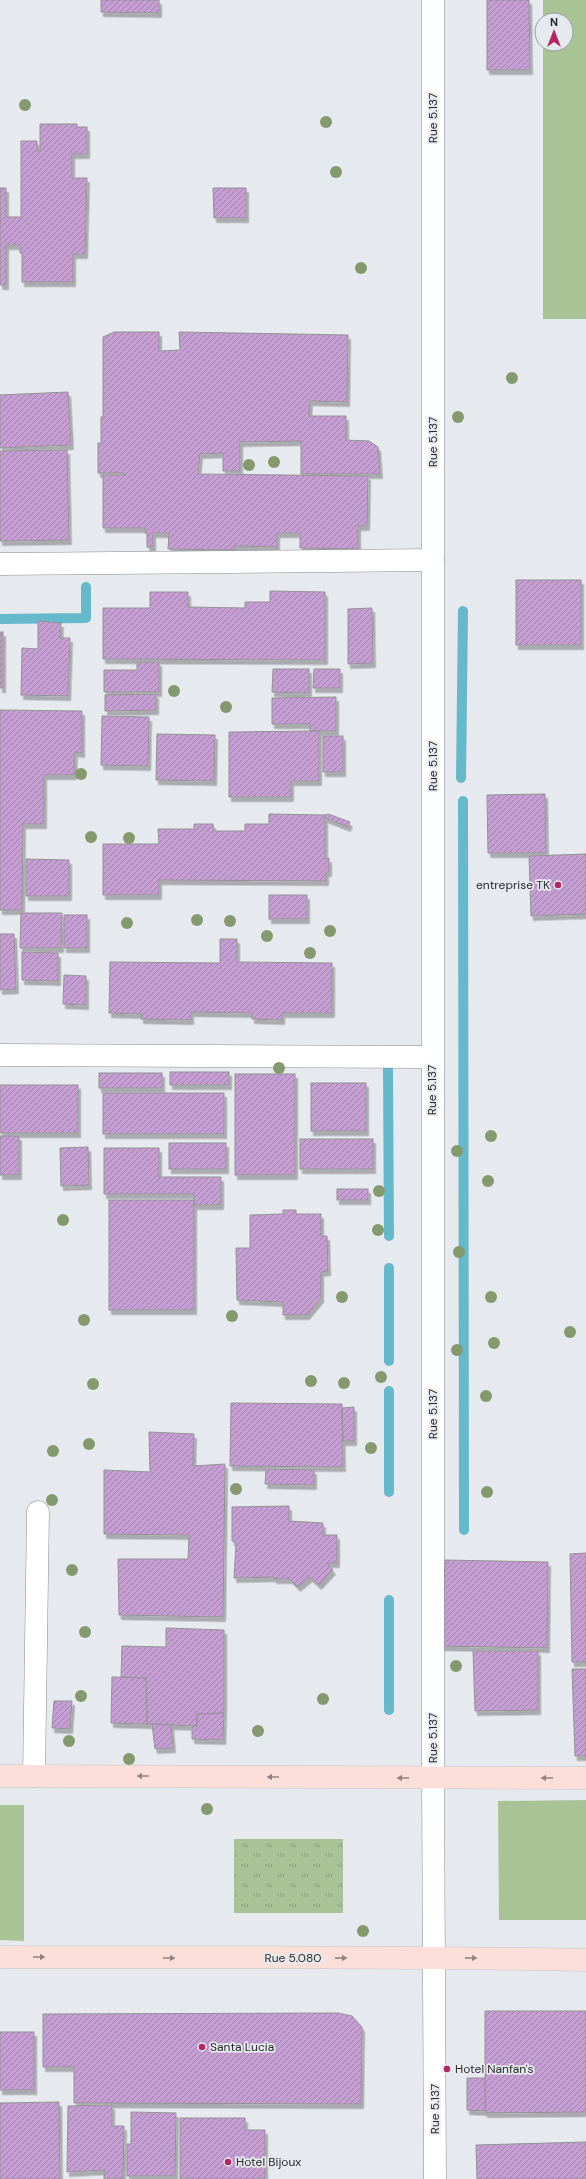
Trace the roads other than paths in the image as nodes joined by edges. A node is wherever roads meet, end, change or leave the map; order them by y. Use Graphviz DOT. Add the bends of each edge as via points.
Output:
graph roads {
  1 [pos="433,0"];
  2 [pos="433,560"];
  3 [pos="0,564"];
  4 [pos="0,1055"];
  5 [pos="432,1057"];
  6 [pos="38,1512"];
  7 [pos="0,1776"];
  8 [pos="34,1776"];
  9 [pos="433,1778"];
  10 [pos="586,1778"];
  11 [pos="0,1957"];
  12 [pos="434,1957"];
  13 [pos="586,1960"];
  14 [pos="436,2179"];
  1 -- 2 [label="street, Rue 5.137"];
  2 -- 3 [label="street"];
  2 -- 5 [label="street, Rue 5.137"];
  4 -- 5 [label="street"];
  5 -- 9 [label="street, Rue 5.137"];
  6 -- 8 [label="street"];
  7 -- 8 [label="main road"];
  9 -- 8 [label="main road, one-way"];
  10 -- 9 [label="main road, one-way"];
  9 -- 12 [label="street, Rue 5.137"];
  11 -- 12 [label="main road, Rue 5.080, one-way"];
  12 -- 13 [label="main road, Rue 5.080, one-way"];
  12 -- 14 [label="street, Rue 5.137"];
}
